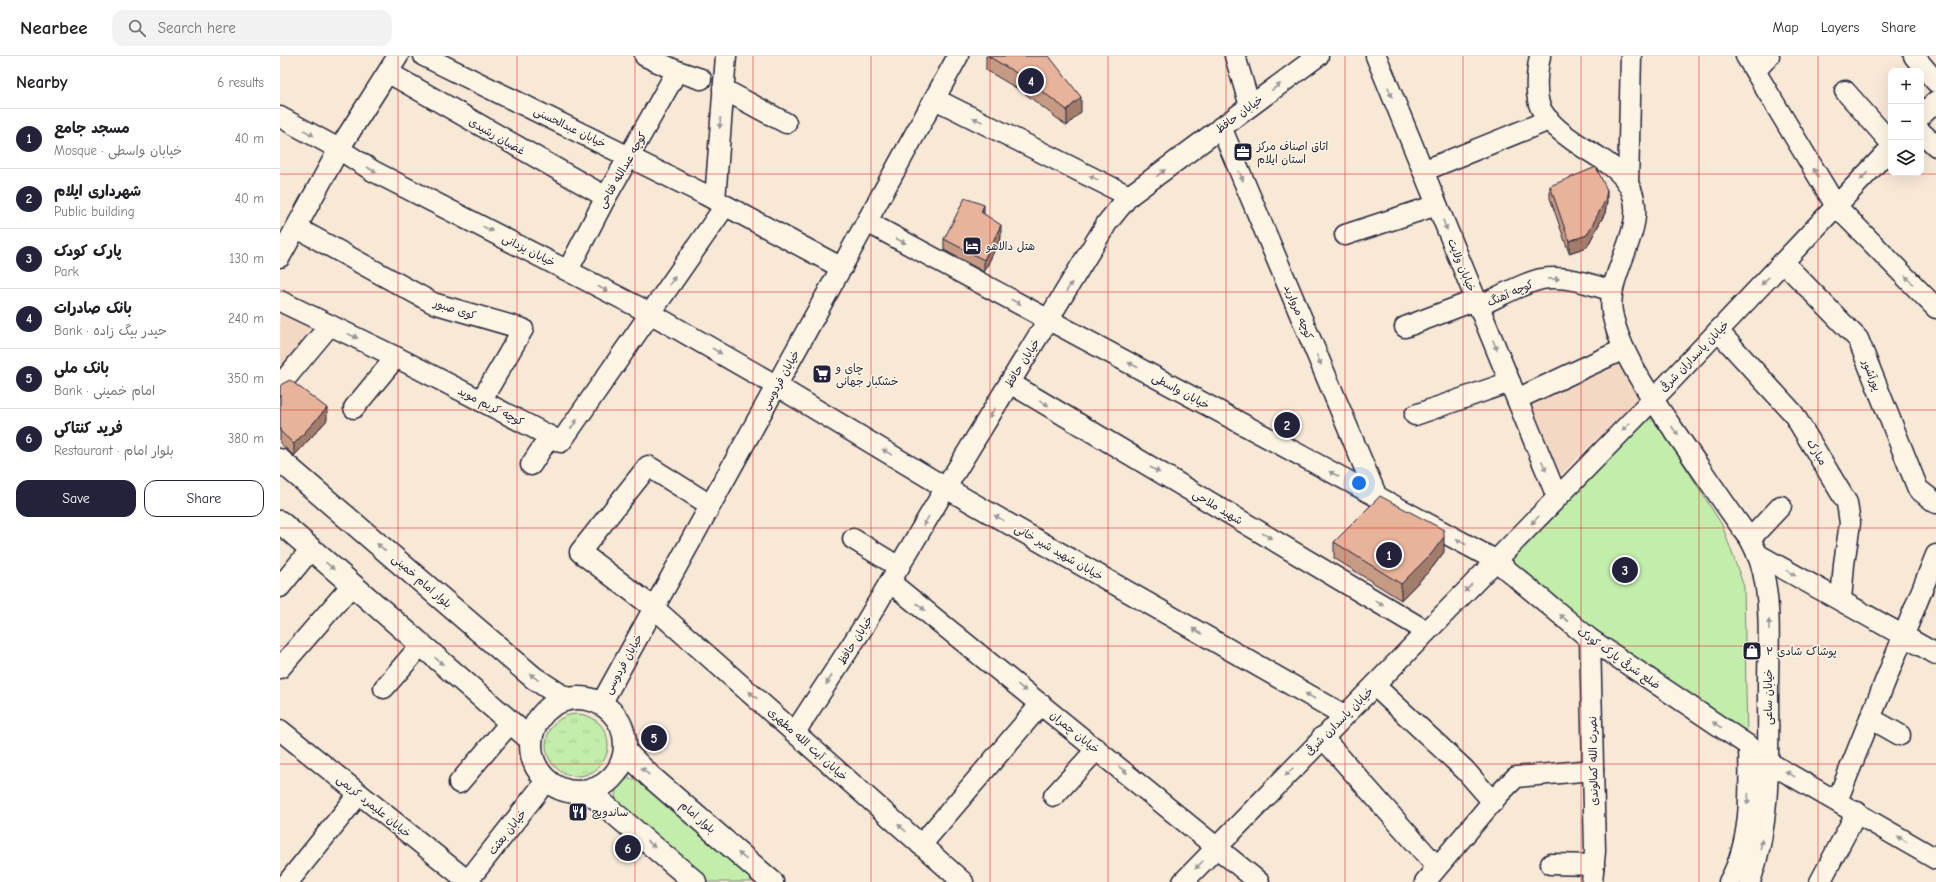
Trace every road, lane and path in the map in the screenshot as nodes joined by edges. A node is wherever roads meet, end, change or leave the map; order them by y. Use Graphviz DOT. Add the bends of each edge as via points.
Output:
graph roads {
  1 [pos="424,56"];
  2 [pos="645,56"];
  3 [pos="726,56"];
  4 [pos="957,56"];
  5 [pos="1234,56"];
  6 [pos="1318,56"];
  7 [pos="1376,56"];
  8 [pos="1540,56"];
  9 [pos="1631,56"];
  10 [pos="1769,56"];
  11 [pos="1914,56"];
  12 [pos="1751,64"];
  13 [pos="393,65"];
  14 [pos="677,71"];
  15 [pos="701,79"];
  16 [pos="1936,82"];
  17 [pos="723,89"];
  18 [pos="1845,91"];
  19 [pos="935,99"];
  20 [pos="1936,101"];
  21 [pos="1250,106"];
  22 [pos="1924,113"];
  23 [pos="280,117"];
  24 [pos="1549,120"];
  25 [pos="786,123"];
  26 [pos="1221,127"];
  27 [pos="1924,135"];
  28 [pos="1888,140"];
  29 [pos="1936,146"];
  30 [pos="339,149"];
  31 [pos="1888,151"];
  32 [pos="630,157"];
  33 [pos="1423,171"];
  34 [pos="1628,184"];
  35 [pos="1129,196"];
  36 [pos="606,197"];
  37 [pos="720,203"];
  38 [pos="1437,205"];
  39 [pos="1836,206"];
  40 [pos="867,222"];
  41 [pos="297,228"];
  42 [pos="1345,235"];
  43 [pos="280,257"];
  44 [pos="1783,262"];
  45 [pos="842,268"];
  46 [pos="568,270"];
  47 [pos="1612,291"];
  48 [pos="280,301"];
  49 [pos="1477,303"];
  50 [pos="1936,308"];
  51 [pos="650,313"];
  52 [pos="1049,320"];
  53 [pos="330,325"];
  54 [pos="1405,327"];
  55 [pos="1718,331"];
  56 [pos="1624,349"];
  57 [pos="396,357"];
  58 [pos="1010,383"];
  59 [pos="280,385"];
  60 [pos="777,386"];
  61 [pos="1513,390"];
  62 [pos="1653,399"];
  63 [pos="481,400"];
  64 [pos="354,408"];
  65 [pos="1415,415"];
  66 [pos="550,436"];
  67 [pos="280,460"];
  68 [pos="531,465"];
  69 [pos="946,488"];
  70 [pos="1377,497"];
  71 [pos="1557,497"];
  72 [pos="1936,503"];
  73 [pos="710,505"];
  74 [pos="1781,506"];
  75 [pos="280,522"];
  76 [pos="853,539"];
  77 [pos="1754,547"];
  78 [pos="311,549"];
  79 [pos="1936,555"];
  80 [pos="1495,560"];
  81 [pos="895,574"];
  82 [pos="352,584"];
  83 [pos="280,587"];
  84 [pos="1841,600"];
  85 [pos="654,608"];
  86 [pos="1426,631"];
  87 [pos="1903,635"];
  88 [pos="1590,639"];
  89 [pos="421,646"];
  90 [pos="1936,654"];
  91 [pos="280,668"];
  92 [pos="1375,686"];
  93 [pos="384,688"];
  94 [pos="566,699"];
  95 [pos="601,704"];
  96 [pos="1041,704"];
  97 [pos="1344,715"];
  98 [pos="1870,718"];
  99 [pos="510,723"];
  100 [pos="280,730"];
  101 [pos="795,732"];
  102 [pos="1900,735"];
  103 [pos="1322,737"];
  104 [pos="531,740"];
  105 [pos="1749,746"];
  106 [pos="1097,749"];
  107 [pos="625,751"];
  108 [pos="1768,762"];
  109 [pos="1593,770"];
  110 [pos="546,781"];
  111 [pos="459,782"];
  112 [pos="589,792"];
  113 [pos="359,794"];
  114 [pos="1054,796"];
  115 [pos="1837,801"];
  116 [pos="1493,802"];
  117 [pos="1857,812"];
  118 [pos="921,845"];
  119 [pos="1217,847"];
  120 [pos="1936,859"];
  121 [pos="1551,864"];
  122 [pos="1593,873"];
  123 [pos="1431,875"];
  124 [pos="288,882"];
  125 [pos="468,882"];
  126 [pos="695,882"];
  127 [pos="772,882"];
  128 [pos="962,882"];
  129 [pos="1183,882"];
  130 [pos="1260,882"];
  131 [pos="1729,882"];
  132 [pos="1750,882"];
  133 [pos="1820,882"];
  1 -- 32 [label="street, خیابان عبدالحسنی"];
  2 -- 14 [label="street"];
  3 -- 17 [label="street"];
  4 -- 19 [label="street, خیابان فردوسی"];
  5 -- 21 [label="street"];
  21 -- 6 [label="street, خیابان حافظ, one-way"];
  7 -- 33 [label="street, خیابان ولایت, one-way"];
  8 -- 24 [label="street" via="1537,76 1539,105"];
  9 -- 34 [label="street"];
  10 -- 12 [label="street"];
  11 -- 16 [label="street"];
  39 -- 12 [label="street, one-way"];
  13 -- 30 [label="street"];
  13 -- 36 [label="street, غضبان رشیدی"];
  14 -- 15 [label="street"];
  14 -- 32 [label="street, کوچه عبدالله فتاحی"];
  17 -- 25 [label="street"];
  17 -- 37 [label="street, one-way"];
  18 -- 28 [label="street"];
  35 -- 19 [label="street, one-way"];
  19 -- 40 [label="street, خیابان فردوسی"];
  20 -- 22 [label="street"];
  21 -- 26 [label="street, خیابان حافظ"];
  23 -- 30 [label="street, خیابان یزدانی, one-way"];
  24 -- 33 [label="street"];
  24 -- 34 [label="street" via="1569,137 1614,167"];
  35 -- 26 [label="street, خیابان حافظ, one-way"];
  26 -- 70 [label="street, کوچه مروارید, one-way"];
  27 -- 29 [label="street"];
  30 -- 41 [label="street"];
  30 -- 46 [label="street, خیابان یزدانی, one-way" via="373,170"];
  31 -- 39 [label="street, خیابان پاسداران شرقی, one-way"];
  32 -- 36 [label="street, کوچه عبدالله فتاحی"];
  32 -- 37 [label="street, خیابان عبدالحسنی"];
  33 -- 38 [label="street, خیابان ولایت"];
  34 -- 47 [label="street, خیابان ساعی" via="1634,197 1635,214 1630,239"];
  52 -- 35 [label="street, خیابان حافظ, one-way" via="1107,223"];
  36 -- 46 [label="street, کوچه عبدالله فتاحی"];
  37 -- 45 [label="street, خیابان عبدالحسنی"];
  51 -- 37 [label="street, one-way"];
  38 -- 42 [label="street"];
  38 -- 49 [label="street, خیابان ولایت, one-way"];
  39 -- 44 [label="street, خیابان پاسداران شرقی"];
  50 -- 39 [label="street, one-way"];
  40 -- 45 [label="street, خیابان فردوسی"];
  40 -- 52 [label="street, خیابان واسطی, one-way"];
  41 -- 43 [label="street"];
  41 -- 63 [label="street, کوی صبور" via="433,304 523,329"];
  44 -- 55 [label="street, خیابان پاسداران شرقی, one-way"];
  44 -- 72 [label="street, پورآشور" via="1858,339 1918,489"];
  45 -- 60 [label="street, خیابان فردوسی"];
  46 -- 51 [label="street, خیابان یزدانی, one-way"];
  49 -- 47 [label="street, کوچه آهنگ, one-way" via="1541,279 1581,282"];
  47 -- 56 [label="street, خیابان ساعی" via="1612,311"];
  48 -- 53 [label="street, کوچه کریم موید"];
  49 -- 54 [label="street, کوچه آهنگ"];
  49 -- 61 [label="street, خیابان ولایت, one-way"];
  51 -- 60 [label="street, خیابان یزدانی, one-way"];
  66 -- 51 [label="street, کوچه کریم موید, one-way" via="561,442"];
  52 -- 58 [label="street, خیابان حافظ"];
  70 -- 52 [label="street, خیابان واسطی, one-way"];
  53 -- 57 [label="street, کوچه کریم موید, one-way"];
  53 -- 59 [label="street"];
  55 -- 62 [label="street, خیابان پاسداران شرقی"];
  55 -- 84 [label="street, مبارک" via="1793,413 1848,503 1850,523"];
  56 -- 61 [label="street"];
  56 -- 62 [label="street, خیابان ساعی"];
  57 -- 63 [label="street, کوچه کریم موید"];
  57 -- 64 [label="street"];
  58 -- 69 [label="street, خیابان حافظ, one-way"];
  58 -- 86 [label="street, شهید ملاحی, one-way"];
  69 -- 60 [label="street, خیابان شهید شیر خانی, one-way"];
  60 -- 73 [label="street, خیابان فردوسی"];
  61 -- 65 [label="street"];
  61 -- 71 [label="street, خیابان ولایت, one-way"];
  62 -- 71 [label="street, خیابان پاسداران شرقی, one-way"];
  62 -- 77 [label="street, خیابان ساعی, one-way"];
  63 -- 66 [label="street, کوچه کریم موید"];
  66 -- 68 [label="street"];
  94 -- 67 [label="main road, بلوار امام خمینی, one-way" via="534,678"];
  69 -- 81 [label="street, خیابان حافظ, one-way"];
  97 -- 69 [label="street, خیابان شهید شیر خانی, one-way"];
  80 -- 70 [label="street, خیابان واسطی, one-way"];
  71 -- 80 [label="street, خیابان پاسداران شرقی, one-way"];
  73 -- 85 [label="street, خیابان فردوسی"];
  73 -- 85 [label="street, خیابان آیت الله مطهری" via="648,466 580,552"];
  74 -- 77 [label="street"];
  75 -- 78 [label="main road"];
  76 -- 81 [label="street, خیابان چمران"];
  77 -- 84 [label="street, one-way"];
  108 -- 77 [label="street, خیابان ساعی, one-way" via="1769,616 1765,581"];
  78 -- 82 [label="main road, one-way"];
  78 -- 83 [label="street"];
  79 -- 87 [label="street"];
  80 -- 86 [label="street, خیابان پاسدارن شرقی, one-way"];
  88 -- 80 [label="street, ضلع شرقی پارک کودک, one-way"];
  81 -- 96 [label="street, خیابان چمران, one-way"];
  81 -- 101 [label="street, خیابان حافظ, one-way"];
  82 -- 89 [label="main road"];
  82 -- 91 [label="street"];
  84 -- 87 [label="street"];
  85 -- 95 [label="street, خیابان فردوسی"];
  101 -- 85 [label="street, خیابان آیت الله مطهری, one-way"];
  86 -- 92 [label="street, خیابان پاسدارن شرقی"];
  87 -- 90 [label="street"];
  87 -- 98 [label="street"];
  105 -- 88 [label="street, ضلع شرقی پارک کودک, one-way"];
  88 -- 109 [label="street, نصرت الله کمالوندی"];
  89 -- 93 [label="street"];
  89 -- 99 [label="main road, one-way"];
  92 -- 97 [label="street, خیابان پاسدارن شرقی"];
  92 -- 116 [label="street" via="1465,770"];
  94 -- 95 [label="main road" via="580,698"];
  94 -- 104 [label="main road" via="542,714 534,726"];
  95 -- 107 [label="main road" via="615,715 621,726"];
  96 -- 106 [label="street, خیابان چمران"];
  96 -- 118 [label="street"];
  97 -- 103 [label="street, خیابان پاسدارن شرقی"];
  98 -- 102 [label="street"];
  98 -- 115 [label="street"];
  99 -- 104 [label="main road"];
  99 -- 111 [label="street"];
  100 -- 113 [label="street, خیابان علیمرد کریمی"];
  118 -- 101 [label="street, خیابان آیت الله مطهری, one-way"];
  103 -- 119 [label="street, خیابان پاسدارن شرقی, one-way"];
  103 -- 123 [label="street"];
  104 -- 110 [label="main road" via="531,755 537,770"];
  105 -- 108 [label="street, ضلع شرقی پارک کودک"];
  105 -- 131 [label="street, one-way" via="1750,784 1744,846 1736,871"];
  106 -- 114 [label="street"];
  106 -- 119 [label="street, خیابان چمران, one-way"];
  107 -- 112 [label="main road" via="621,765 613,777"];
  127 -- 107 [label="main road, بلوار امام, one-way" via="650,776"];
  115 -- 108 [label="street, ضلع شرقی پارک کودک, one-way"];
  132 -- 108 [label="street, خیابان ساعی, one-way" via="1759,857 1769,778"];
  109 -- 116 [label="street" via="1516,777"];
  109 -- 122 [label="street, نصرت الله کمالوندی"];
  110 -- 112 [label="main road" via="559,789 574,793"];
  110 -- 125 [label="street, خیابان بعثت"];
  112 -- 126 [label="main road, one-way"];
  113 -- 124 [label="street"];
  113 -- 125 [label="street, خیابان علیمرد کریمی"];
  115 -- 117 [label="street, ضلع شرقی پارک کودک"];
  116 -- 123 [label="street"];
  120 -- 117 [label="street, ضلع شرقی پارک کودک, one-way"];
  117 -- 133 [label="street"];
  118 -- 128 [label="street, خیابان آیت الله مطهری"];
  119 -- 129 [label="street, خیابان پاسدارن شرقی, one-way"];
  119 -- 130 [label="street, خیابان چمران"];
  121 -- 122 [label="street"];
}
